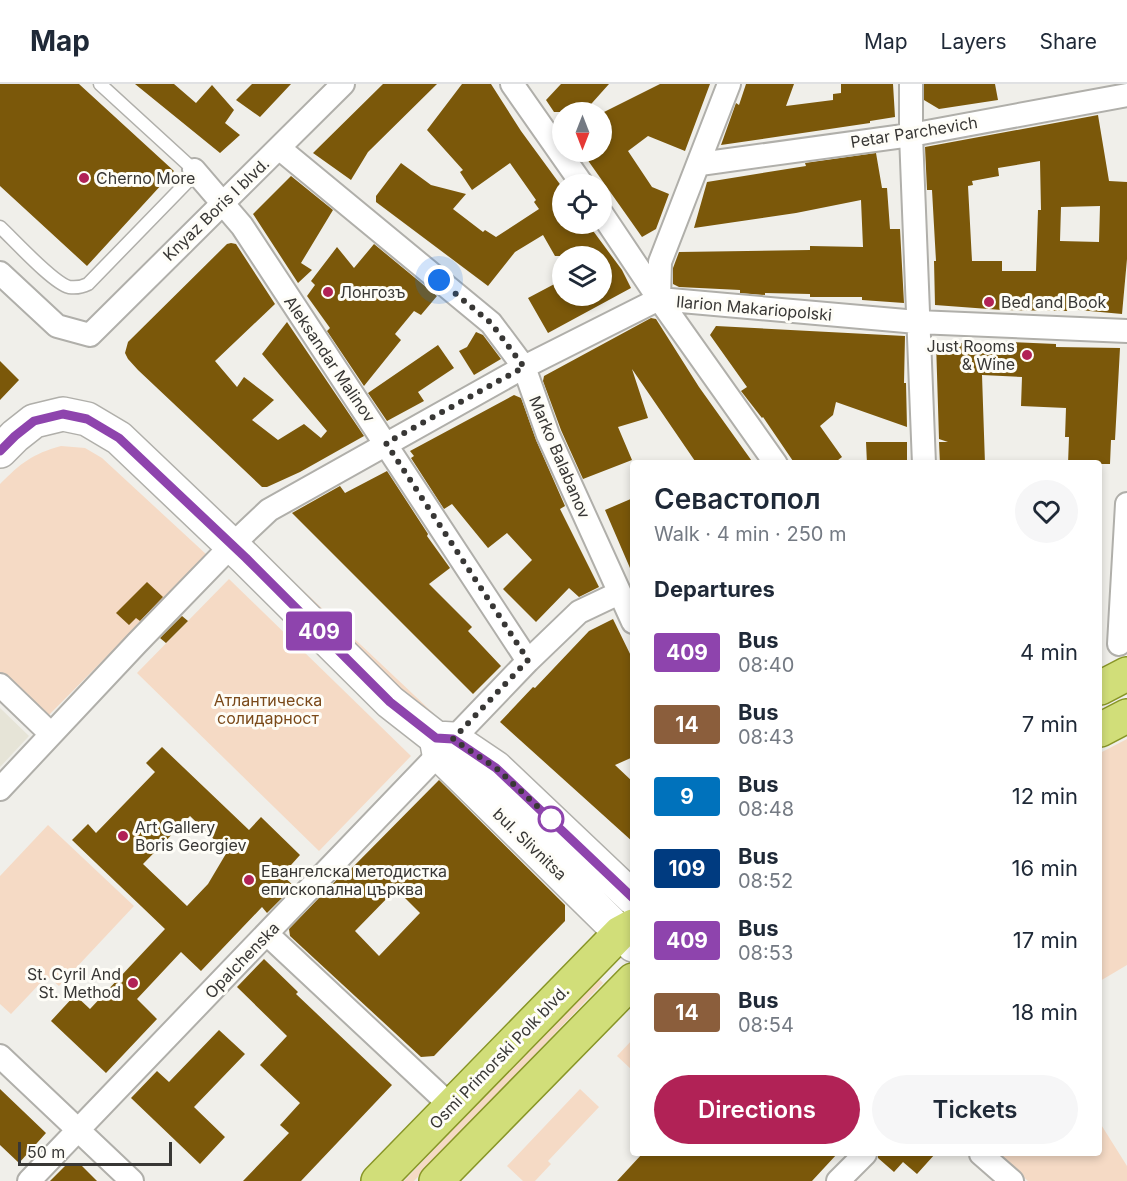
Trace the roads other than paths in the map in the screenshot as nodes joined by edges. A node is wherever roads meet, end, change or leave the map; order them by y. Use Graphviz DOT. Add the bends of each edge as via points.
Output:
graph roads {
  1 [pos="100,84"];
  2 [pos="343,84"];
  3 [pos="729,84"];
  4 [pos="911,84"];
  5 [pos="524,89"];
  6 [pos="1127,95"];
  7 [pos="910,135"];
  8 [pos="279,148"];
  9 [pos="700,164"];
  10 [pos="194,170"];
  11 [pos="576,174"];
  12 [pos="222,202"];
  13 [pos="0,226"];
  14 [pos="612,229"];
  15 [pos="0,273"];
  16 [pos="659,299"];
  17 [pos="917,322"];
  18 [pos="1127,332"];
  19 [pos="524,367"];
  20 [pos="386,443"];
  21 [pos="0,452"];
  22 [pos="773,460"];
  23 [pos="924,460"];
  24 [pos="1127,504"];
  25 [pos="232,545"];
  26 [pos="619,593"];
  27 [pos="630,616"];
  28 [pos="1123,659"];
  29 [pos="528,660"];
  30 [pos="0,685"];
  31 [pos="1102,685"];
  32 [pos="1127,716"];
  33 [pos="1102,729"];
  34 [pos="51,734"];
  35 [pos="442,744"];
  36 [pos="0,789"];
  37 [pos="630,895"];
  38 [pos="267,934"];
  39 [pos="629,935"];
  40 [pos="630,983"];
  41 [pos="0,1056"];
  42 [pos="451,1106"];
  43 [pos="78,1130"];
  44 [pos="863,1156"];
  45 [pos="983,1156"];
  46 [pos="29,1181"];
  47 [pos="132,1181"];
  48 [pos="378,1181"];
  49 [pos="436,1181"];
  50 [pos="838,1181"];
  51 [pos="1012,1181"];
  1 -- 10 [label="lane"];
  2 -- 8 [label="street, Knyaz Boris I blvd."];
  3 -- 9 [label="street"];
  4 -- 7 [label="street"];
  5 -- 11 [label="street"];
  6 -- 7 [label="street, Petar Parchevich"];
  7 -- 9 [label="street, Petar Parchevich"];
  7 -- 17 [label="street"];
  8 -- 12 [label="street, Knyaz Boris I blvd."];
  8 -- 19 [label="street, Marko Balabanov" via="491,323"];
  9 -- 16 [label="street" via="660,262"];
  10 -- 12 [label="street, Aleksandar Malinov"];
  10 -- 13 [label="lane" via="192,177 81,287 57,281"];
  12 -- 15 [label="street, Knyaz Boris I blvd." via="90,335 57,326"];
  12 -- 20 [label="street, Aleksandar Malinov"];
  14 -- 16 [label="street"];
  16 -- 17 [label="street, Ilarion Makariopolski"];
  16 -- 19 [label="street, Ilarion Makariopolski"];
  16 -- 22 [label="street"];
  17 -- 18 [label="street, Ilarion Makariopolski"];
  17 -- 23 [label="street"];
  19 -- 20 [label="street, Ilarion Makariopolski"];
  19 -- 26 [label="street, Marko Balabanov" via="548,435"];
  20 -- 25 [label="street, Ilarion Makariopolski" via="278,504"];
  20 -- 29 [label="street, Aleksandar Malinov"];
  21 -- 25 [label="main road, bul. Slivnitsa" via="34,421 63,414 87,419 119,438"];
  24 -- 28 [label="street"];
  25 -- 34 [label="street, Ilarion Makariopolski"];
  25 -- 35 [label="main road, bul. Slivnitsa" via="390,702"];
  26 -- 27 [label="street, Marko Balabanov"];
  26 -- 29 [label="street, Opalchenska" via="579,612"];
  28 -- 31 [label="main road"];
  29 -- 35 [label="street, Opalchenska"];
  30 -- 34 [label="street"];
  32 -- 33 [label="main road"];
  34 -- 36 [label="street, Ilarion Makariopolski"];
  35 -- 37 [label="main road, bul. Slivnitsa" via="496,768"];
  35 -- 38 [label="street, Opalchenska"];
  35 -- 39 [label="main road, bul. Slivnitsa"];
  38 -- 42 [label="street"];
  38 -- 43 [label="street, Opalchenska"];
  39 -- 42 [label="main road, Osmi Primorski Polk blvd."];
  40 -- 49 [label="main road"];
  41 -- 43 [label="street"];
  42 -- 48 [label="main road, Osmi Primorski Polk blvd."];
  43 -- 46 [label="street, Opalchenska"];
  43 -- 47 [label="street"];
  44 -- 50 [label="street"];
  45 -- 51 [label="street"];
}
